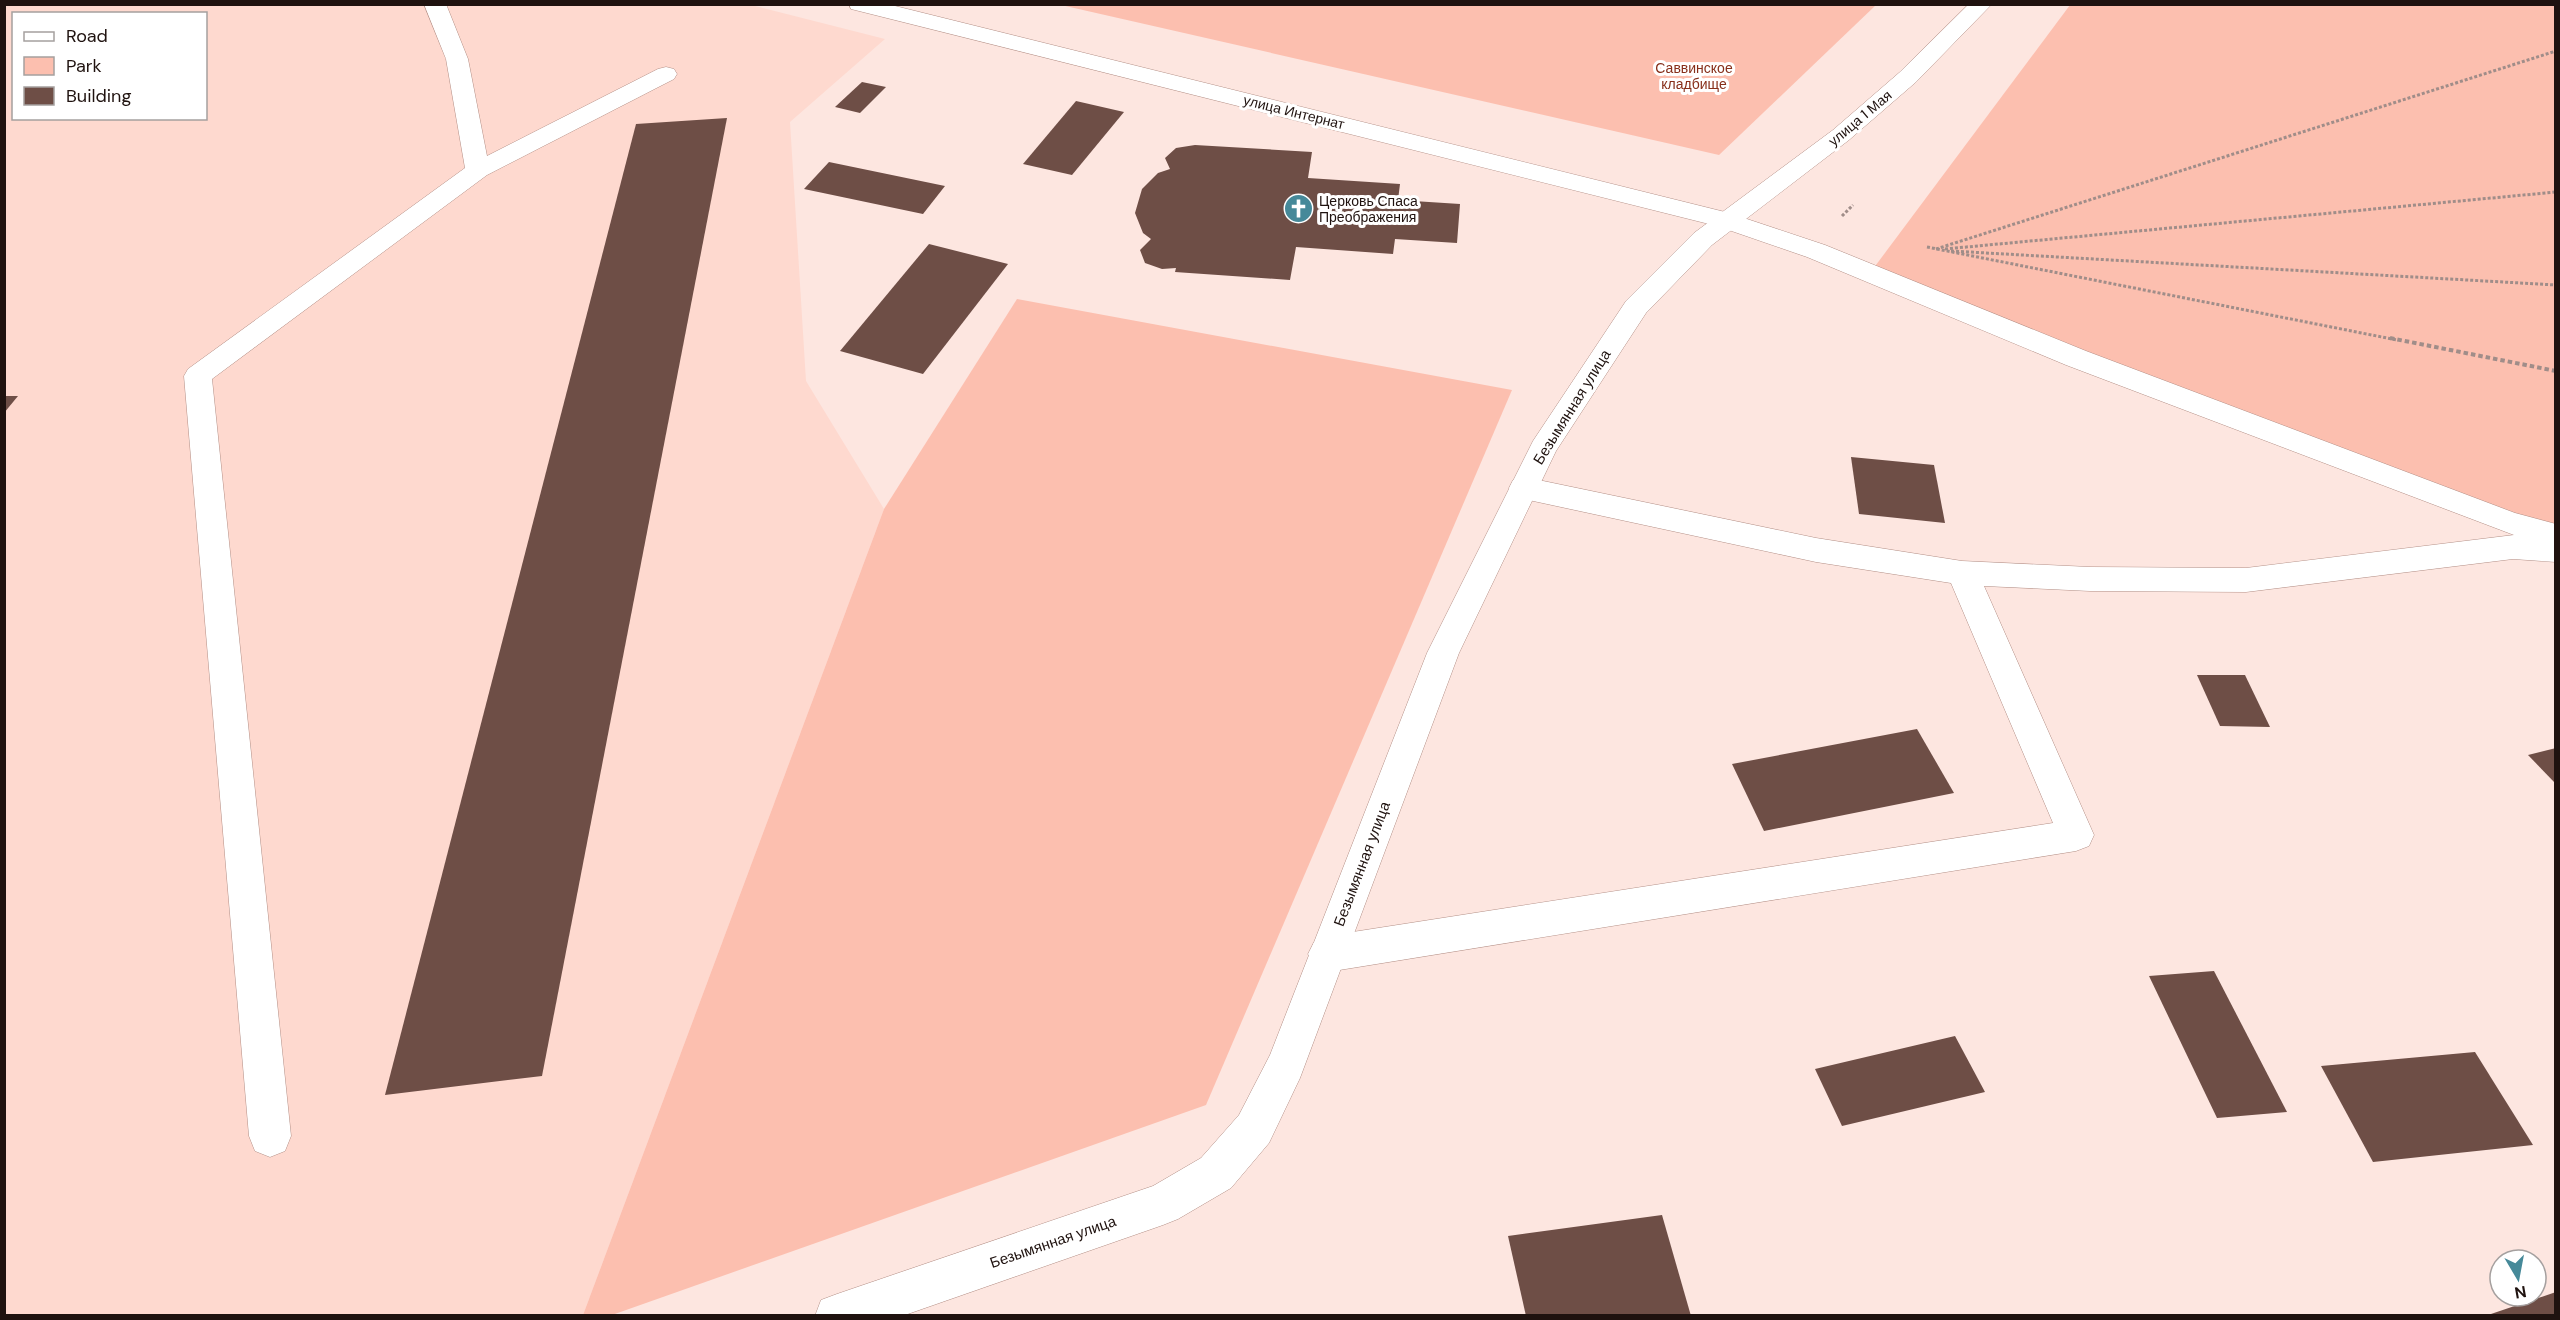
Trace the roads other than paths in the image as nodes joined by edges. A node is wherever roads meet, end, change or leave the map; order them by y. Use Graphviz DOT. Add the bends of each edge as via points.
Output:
graph roads {
  1 [pos="435,4"];
  2 [pos="859,4"];
  3 [pos="1982,4"];
  4 [pos="892,8"];
  5 [pos="666,74"];
  6 [pos="477,170"];
  7 [pos="1729,221"];
  8 [pos="1524,488"];
  9 [pos="2556,536"];
  10 [pos="2556,550"];
  11 [pos="1962,573"];
  12 [pos="1328,954"];
  13 [pos="270,1136"];
  14 [pos="837,1316"];
  1 -- 6 [label="street" via="457,59"];
  2 -- 4 [label="street, улица Интернат"];
  3 -- 7 [label="street, улица 1 Мая" via="1908,77 1841,135"];
  4 -- 7 [label="street, улица Интернат"];
  5 -- 6 [label="street"];
  6 -- 13 [label="street" via="198,376"];
  7 -- 8 [label="street, Безымянная улица" via="1703,239 1636,307 1543,448"];
  7 -- 9 [label="street, улица Интернат" via="1816,251 2153,387 2507,522"];
  8 -- 11 [label="street" via="1816,550"];
  8 -- 12 [label="street, Безымянная улица" via="1443,653"];
  10 -- 11 [label="street" via="2513,547 2246,580"];
  11 -- 12 [label="street" via="2076,835"];
  12 -- 14 [label="street, Безымянная улица" via="1286,1064 1254,1129 1216,1173 1163,1204"];
}
